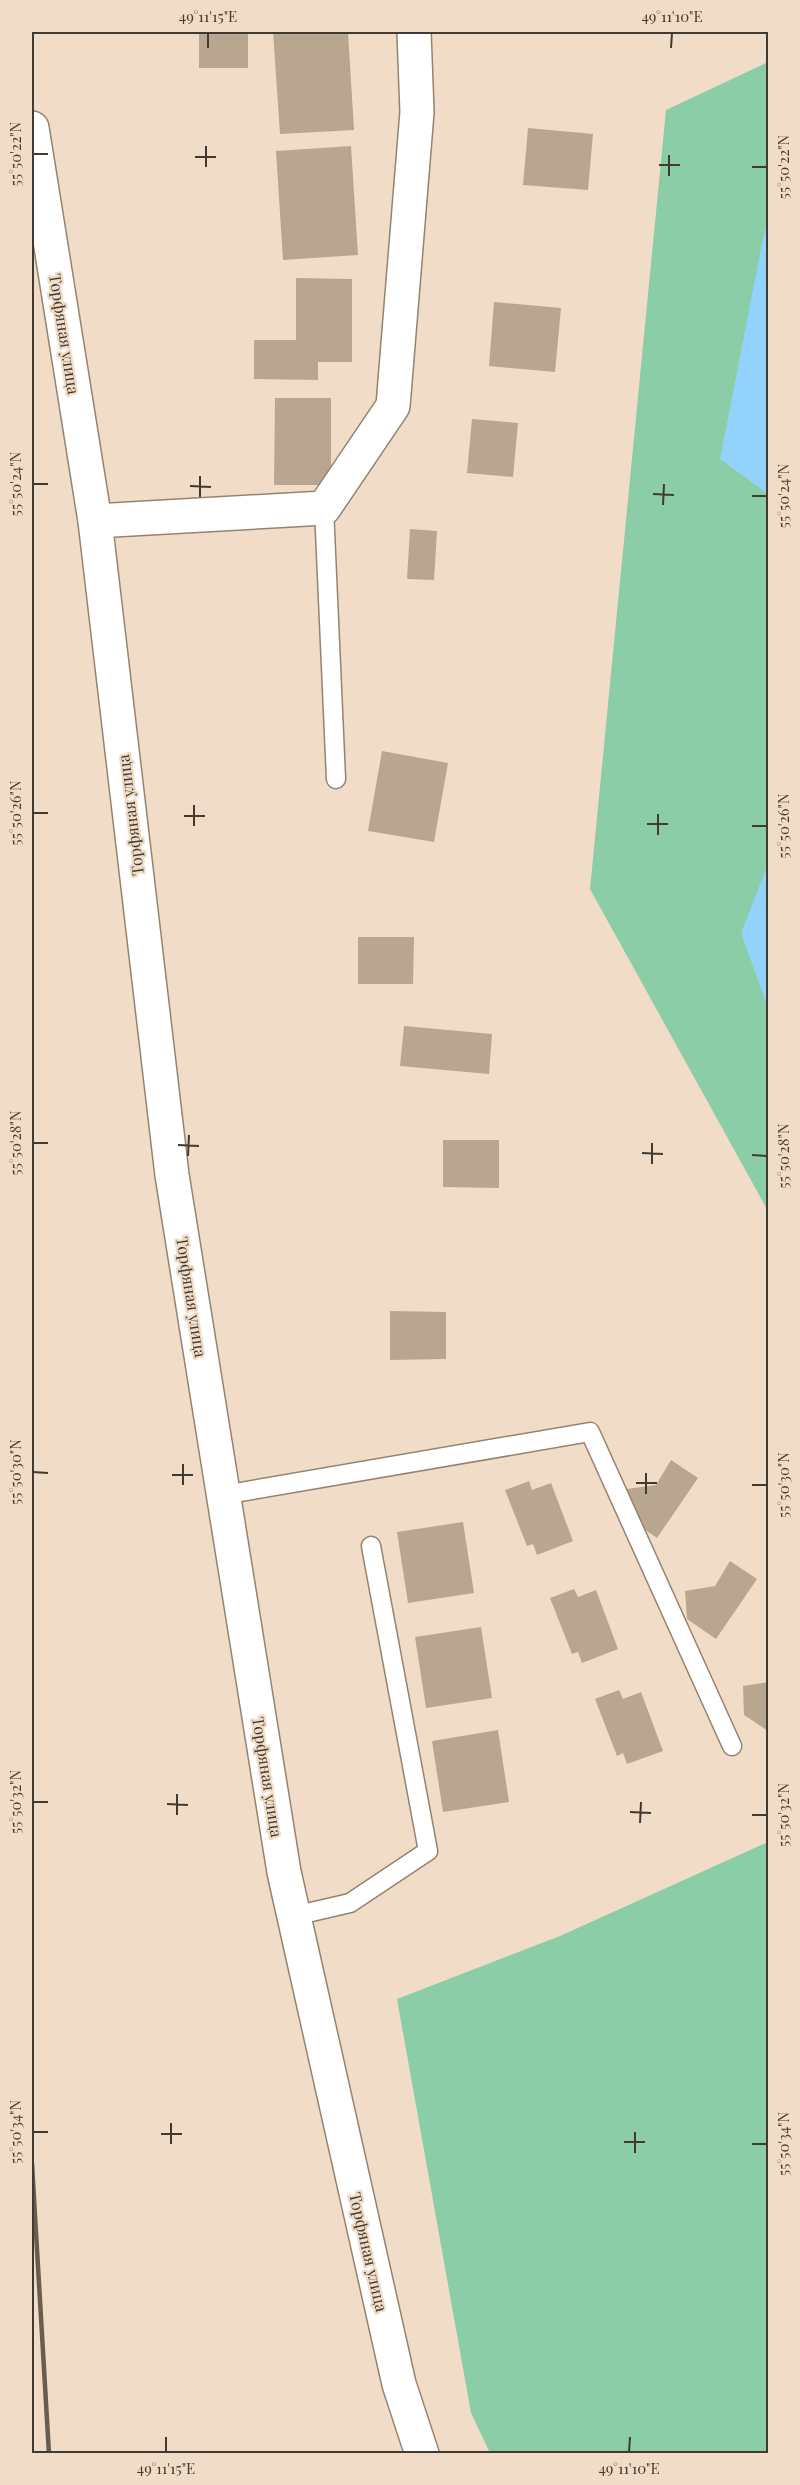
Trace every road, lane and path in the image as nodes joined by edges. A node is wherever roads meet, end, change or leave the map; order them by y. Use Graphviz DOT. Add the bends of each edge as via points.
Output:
graph roads {
  1 [pos="414,32"];
  2 [pos="32,128"];
  3 [pos="324,508"];
  4 [pos="95,521"];
  5 [pos="336,779"];
  6 [pos="224,1495"];
  7 [pos="371,1546"];
  8 [pos="732,1746"];
  9 [pos="294,1916"];
  10 [pos="422,2454"];
  1 -- 3 [label="street" via="417,112 393,406"];
  2 -- 4 [label="street, Торфяная улица"];
  3 -- 4 [label="street"];
  3 -- 5 [label="lane"];
  4 -- 6 [label="street, Торфяная улица" via="172,1175"];
  6 -- 8 [label="lane" via="590,1432"];
  6 -- 9 [label="street, Торфяная улица"];
  7 -- 9 [label="lane" via="428,1851 350,1904"];
  9 -- 10 [label="street, Торфяная улица" via="399,2384"];
}
